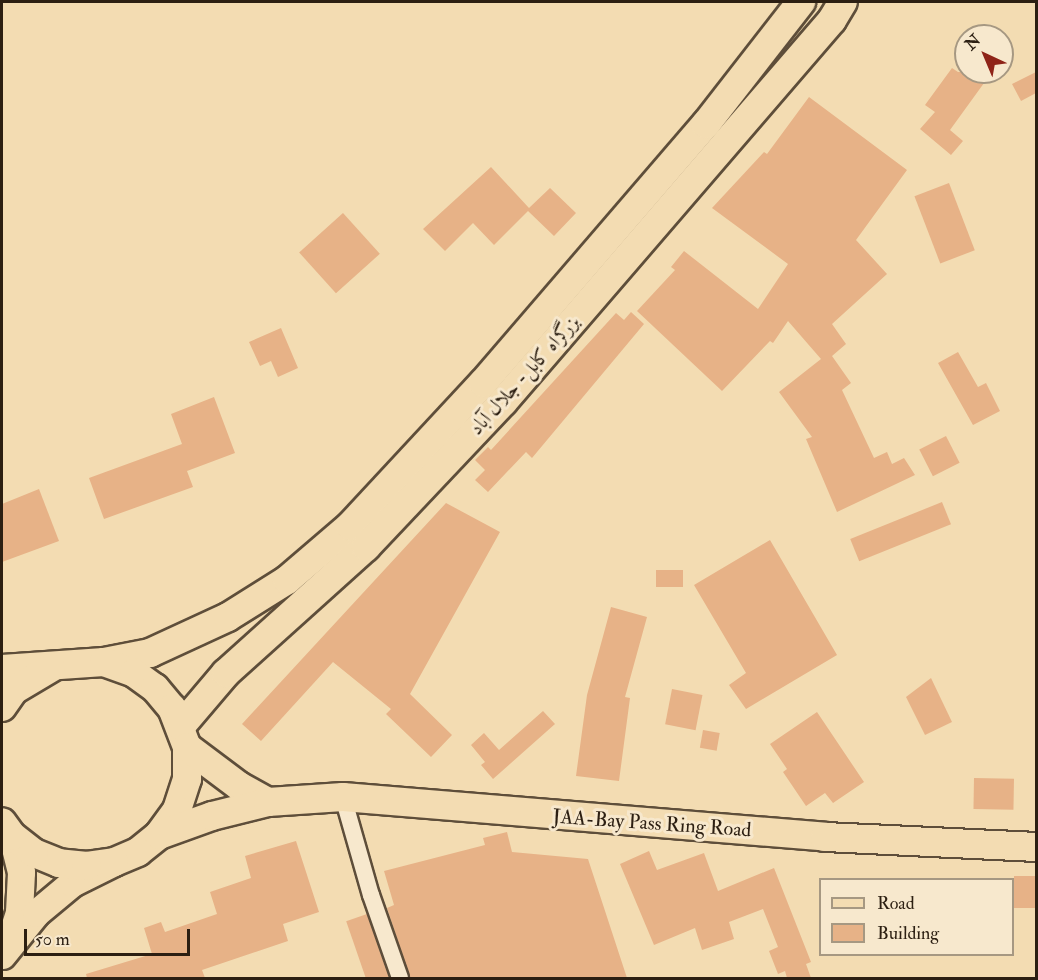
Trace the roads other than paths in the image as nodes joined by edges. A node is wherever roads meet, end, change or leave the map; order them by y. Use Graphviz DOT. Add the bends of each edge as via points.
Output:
graph roads {
  1 [pos="801,2"];
  2 [pos="843,2"];
  3 [pos="493,392"];
  4 [pos="76,662"];
  5 [pos="104,662"];
  6 [pos="2,669"];
  7 [pos="2,707"];
  8 [pos="184,736"];
  9 [pos="343,798"];
  10 [pos="268,802"];
  11 [pos="7,829"];
  12 [pos="159,835"];
  13 [pos="1036,847"];
  14 [pos="114,862"];
  15 [pos="4,952"];
  16 [pos="400,978"];
  1 -- 3 [label="highway, بزرگراه کابل- جلال آباد"];
  2 -- 3 [label="highway, بزرگراه کابل- جلال آباد" via="832,20"];
  3 -- 5 [label="highway, بزرگراه کابل- جلال آباد" via="287,580 190,638 150,653"];
  3 -- 8 [label="highway, بزرگراه کابل- جلال آباد" via="366,547 226,673"];
  4 -- 5 [label="highway, بزرگراه کابل- جلال آباد"];
  4 -- 6 [label="highway, بزرگراه کابل- جلال آباد"];
  4 -- 7 [label="highway, بزرگراه کابل- جلال آباد" via="42,670 14,690"];
  5 -- 8 [label="highway, بزرگراه کابل- جلال آباد" via="134,673 155,688"];
  8 -- 10 [label="highway" via="239,786"];
  8 -- 12 [label="highway" via="187,779 177,810"];
  9 -- 10 [label="highway, JAA-Bay Pass Ring Road"];
  9 -- 13 [label="highway, JAA-Bay Pass Ring Road" via="825,837"];
  9 -- 16 [label="street"];
  10 -- 12 [label="highway, JAA-Bay Pass Ring Road"];
  11 -- 14 [label="highway" via="34,853 59,863 87,866"];
  11 -- 15 [label="main road" via="21,872 19,912"];
  12 -- 14 [label="highway" via="138,852"];
  14 -- 15 [label="main road" via="72,883 36,913"];
}
